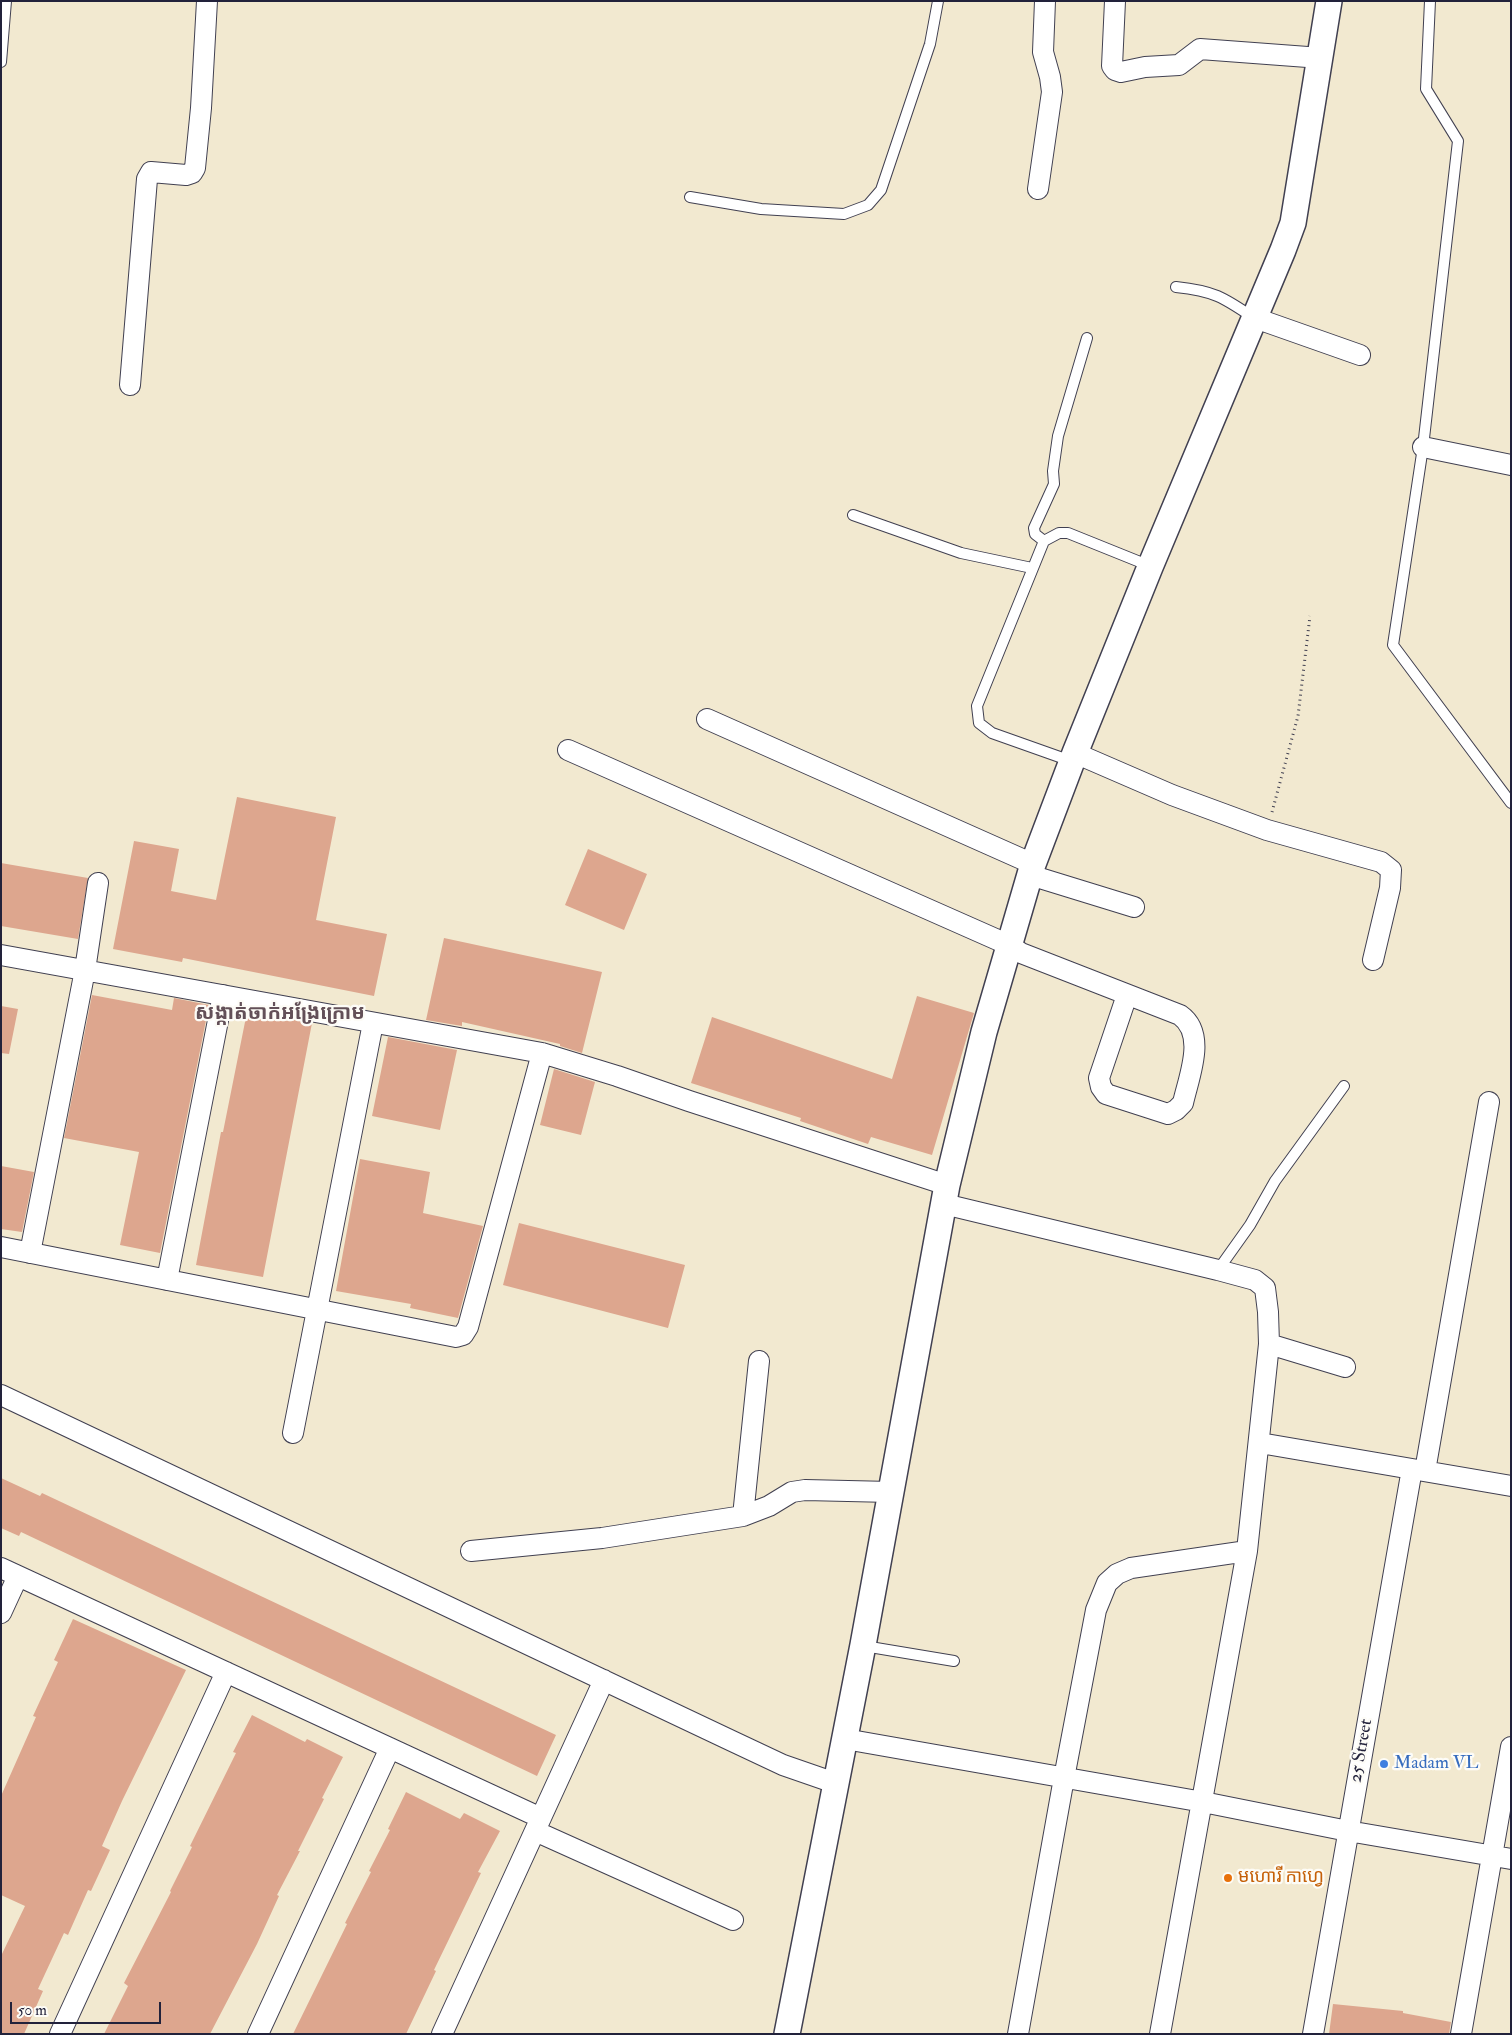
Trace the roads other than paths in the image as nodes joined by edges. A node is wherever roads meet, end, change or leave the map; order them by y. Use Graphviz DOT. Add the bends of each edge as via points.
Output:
graph roads {
  1 [pos="6,1"];
  2 [pos="207,1"];
  3 [pos="938,1"];
  4 [pos="1045,1"];
  5 [pos="1115,1"];
  6 [pos="1328,1"];
  7 [pos="1430,1"];
  8 [pos="1321,58"];
  9 [pos="1,62"];
  10 [pos="1038,189"];
  11 [pos="690,196"];
  12 [pos="1176,287"];
  13 [pos="1255,318"];
  14 [pos="1086,338"];
  15 [pos="1360,355"];
  16 [pos="130,385"];
  17 [pos="1423,447"];
  18 [pos="1511,465"];
  19 [pos="853,515"];
  20 [pos="1044,541"];
  21 [pos="1150,566"];
  22 [pos="1032,568"];
  23 [pos="707,719"];
  24 [pos="568,750"];
  25 [pos="1074,757"];
  26 [pos="1511,802"];
  27 [pos="1032,870"];
  28 [pos="98,883"];
  29 [pos="1134,907"];
  30 [pos="1009,945"];
  31 [pos="1,955"];
  32 [pos="1372,960"];
  33 [pos="85,970"];
  34 [pos="1127,995"];
  35 [pos="222,996"];
  36 [pos="372,1023"];
  37 [pos="542,1053"];
  38 [pos="1344,1086"];
  39 [pos="1489,1102"];
  40 [pos="946,1195"];
  41 [pos="1,1247"];
  42 [pos="30,1253"];
  43 [pos="1218,1270"];
  44 [pos="167,1280"];
  45 [pos="318,1311"];
  46 [pos="1269,1344"];
  47 [pos="759,1362"];
  48 [pos="1345,1367"];
  49 [pos="1,1395"];
  50 [pos="293,1434"];
  51 [pos="1260,1443"];
  52 [pos="1419,1470"];
  53 [pos="1511,1486"];
  54 [pos="891,1492"];
  55 [pos="742,1516"];
  56 [pos="471,1551"];
  57 [pos="1247,1551"];
  58 [pos="10,1572"];
  59 [pos="1,1613"];
  60 [pos="863,1645"];
  61 [pos="954,1660"];
  62 [pos="226,1672"];
  63 [pos="604,1680"];
  64 [pos="845,1739"];
  65 [pos="1511,1747"];
  66 [pos="390,1748"];
  67 [pos="1064,1778"];
  68 [pos="835,1783"];
  69 [pos="1203,1802"];
  70 [pos="538,1824"];
  71 [pos="1348,1831"];
  72 [pos="1501,1858"];
  73 [pos="733,1920"];
  74 [pos="60,2034"];
  75 [pos="258,2034"];
  76 [pos="442,2034"];
  77 [pos="787,2034"];
  78 [pos="1018,2034"];
  79 [pos="1160,2034"];
  80 [pos="1313,2034"];
  81 [pos="1461,2034"];
  1 -- 9 [label="lane"];
  2 -- 16 [label="street" via="195,168 186,175 151,172 146,178"];
  3 -- 11 [label="lane" via="930,44 881,190 868,204 844,214 762,209"];
  4 -- 10 [label="street" via="1043,52 1052,92"];
  5 -- 8 [label="street" via="1112,66 1121,72 1179,64 1200,49"];
  6 -- 8 [label="street"];
  7 -- 17 [label="lane" via="1426,89 1458,141"];
  8 -- 13 [label="street" via="1293,223"];
  12 -- 13 [label="lane" via="1202,290 1222,297"];
  13 -- 15 [label="street"];
  13 -- 21 [label="street"];
  14 -- 20 [label="lane" via="1058,436 1054,484 1034,528 1035,534"];
  17 -- 18 [label="street"];
  17 -- 26 [label="lane" via="1393,645"];
  19 -- 22 [label="lane" via="961,553"];
  20 -- 21 [label="lane" via="1059,533 1068,533"];
  20 -- 22 [label="lane"];
  21 -- 25 [label="street"];
  22 -- 25 [label="lane" via="976,706 979,723 992,733"];
  23 -- 27 [label="street"];
  24 -- 30 [label="street"];
  25 -- 27 [label="street"];
  25 -- 32 [label="street" via="1267,830 1381,862 1391,870 1390,888"];
  27 -- 29 [label="street"];
  27 -- 30 [label="street"];
  28 -- 33 [label="street"];
  30 -- 34 [label="street" via="1021,953"];
  30 -- 40 [label="street" via="984,1032"];
  31 -- 33 [label="street"];
  33 -- 35 [label="street"];
  33 -- 42 [label="street"];
  34 -- 34 [label="street" via="1188,1020 1196,1043 1183,1103 1168,1114 1106,1094 1101,1087 1099,1078"];
  35 -- 36 [label="street"];
  35 -- 44 [label="street"];
  36 -- 37 [label="street"];
  36 -- 45 [label="street"];
  37 -- 40 [label="street" via="617,1076"];
  37 -- 45 [label="street" via="471,1318 463,1335 456,1337"];
  38 -- 43 [label="lane" via="1275,1181 1250,1225"];
  39 -- 52 [label="street, 25 Street"];
  40 -- 43 [label="street"];
  40 -- 54 [label="street"];
  41 -- 42 [label="street"];
  42 -- 44 [label="street"];
  43 -- 46 [label="street" via="1256,1280 1265,1288"];
  44 -- 45 [label="street"];
  45 -- 50 [label="street"];
  46 -- 48 [label="street"];
  46 -- 51 [label="street"];
  47 -- 55 [label="street"];
  49 -- 63 [label="street"];
  51 -- 52 [label="street"];
  51 -- 57 [label="street"];
  52 -- 53 [label="street"];
  52 -- 71 [label="street, 25 Street"];
  54 -- 55 [label="street" via="799,1490"];
  54 -- 60 [label="street"];
  55 -- 56 [label="street" via="602,1538"];
  57 -- 67 [label="street" via="1131,1568 1107,1583 1096,1610"];
  57 -- 69 [label="street"];
  58 -- 59 [label="street"];
  58 -- 62 [label="street"];
  60 -- 61 [label="lane"];
  60 -- 64 [label="street"];
  62 -- 66 [label="street"];
  62 -- 74 [label="street"];
  63 -- 68 [label="street" via="783,1765"];
  63 -- 70 [label="street"];
  64 -- 67 [label="street"];
  64 -- 68 [label="street"];
  65 -- 72 [label="street"];
  66 -- 70 [label="street"];
  66 -- 75 [label="street"];
  67 -- 69 [label="street"];
  67 -- 78 [label="street"];
  68 -- 77 [label="street"];
  69 -- 71 [label="street"];
  69 -- 79 [label="street"];
  70 -- 73 [label="street"];
  70 -- 76 [label="street"];
  71 -- 72 [label="street"];
  71 -- 80 [label="street, 25 Street"];
  72 -- 81 [label="street"];
}
